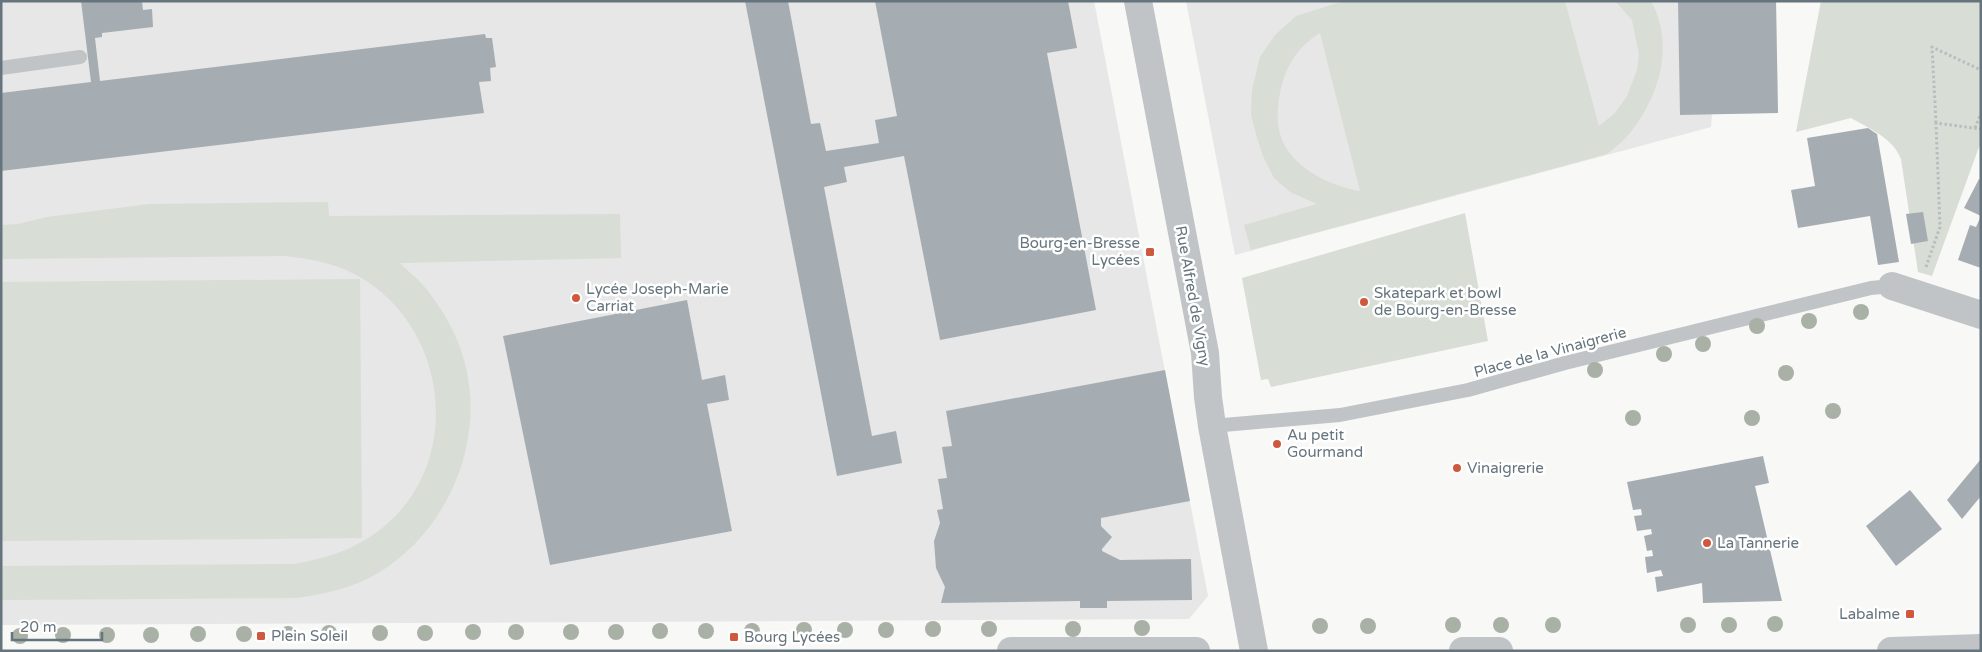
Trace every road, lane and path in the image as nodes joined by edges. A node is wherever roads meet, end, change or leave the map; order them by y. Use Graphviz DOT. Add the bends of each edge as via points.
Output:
graph roads {
  1 [pos="1138,1"];
  2 [pos="80,57"];
  3 [pos="1,68"];
  4 [pos="1981,70"];
  5 [pos="1981,113"];
  6 [pos="1936,123"];
  7 [pos="1975,128"];
  8 [pos="1981,128"];
  9 [pos="1904,290"];
  10 [pos="1981,315"];
  11 [pos="1212,426"];
  12 [pos="1981,648"];
  13 [pos="1011,651"];
  14 [pos="1196,651"];
  15 [pos="1254,651"];
  16 [pos="1463,651"];
  17 [pos="1499,651"];
  18 [pos="1891,651"];
  1 -- 11 [label="street, Rue Alfred de Vigny" via="1205,353"];
  2 -- 3 [label="lane"];
  4 -- 6 [label="path" via="1932,47"];
  5 -- 7 [label="path"];
  6 -- 7 [label="path"];
  6 -- 9 [label="path" via="1940,227"];
  7 -- 8 [label="path"];
  9 -- 10 [label="street"];
  9 -- 11 [label="lane, Place de la Vinaigrerie" via="1871,288 1452,393 1340,415"];
  11 -- 15 [label="street, Rue Alfred de Vigny"];
  12 -- 18 [label="street"];
  13 -- 14 [label="street"];
  16 -- 17 [label="street"];
}
